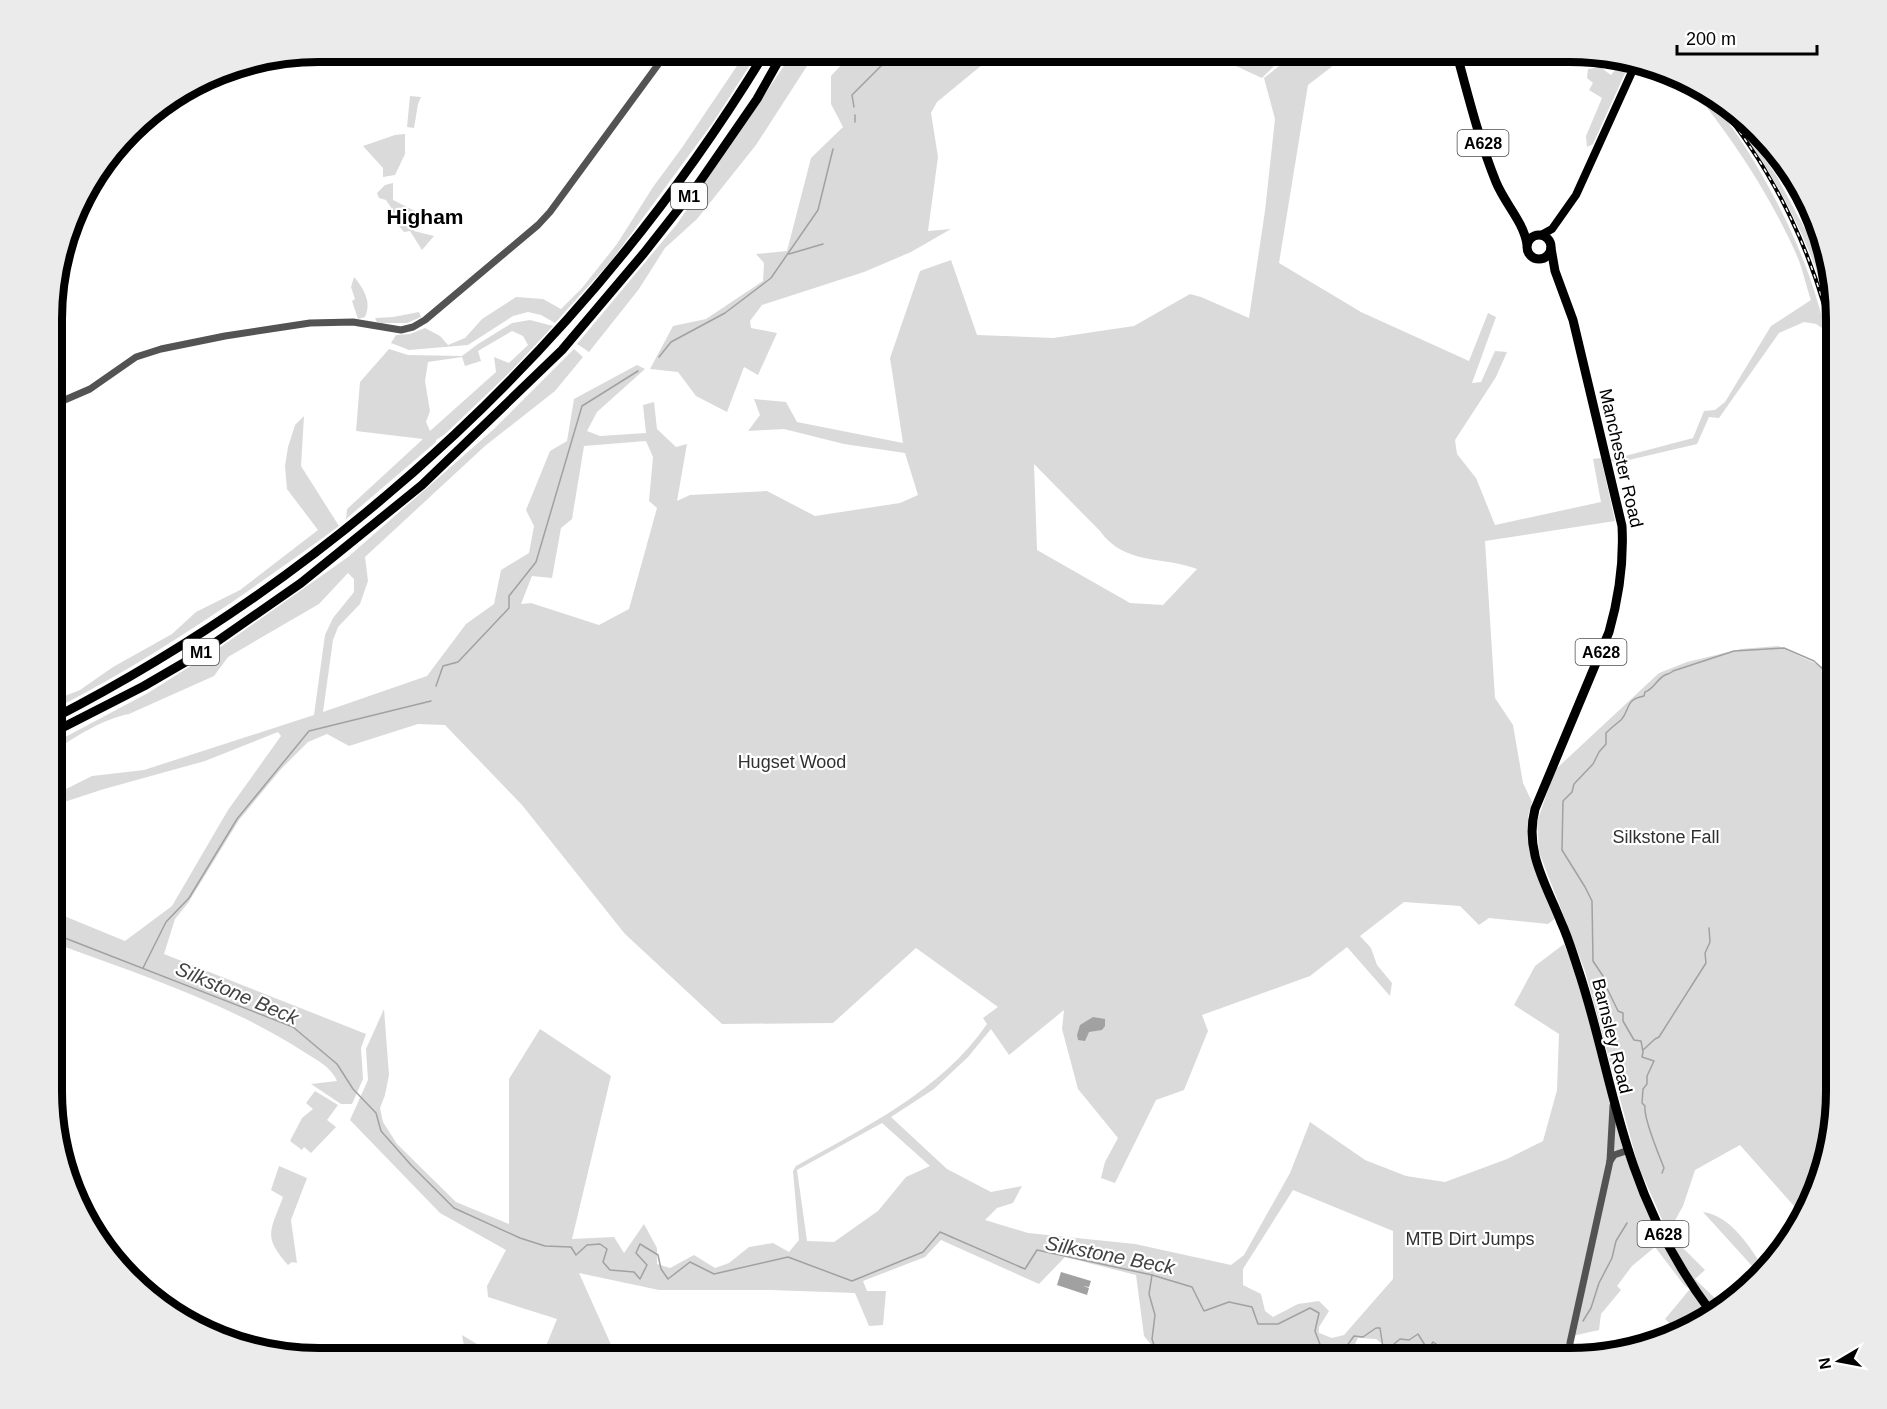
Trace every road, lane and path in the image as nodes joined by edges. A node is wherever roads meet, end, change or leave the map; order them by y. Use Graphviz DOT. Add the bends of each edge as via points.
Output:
graph roads {
  1 [pos="660,62"];
  2 [pos="759,62"];
  3 [pos="778,62"];
  4 [pos="1459,62"];
  5 [pos="1633,70"];
  6 [pos="1524,229"];
  7 [pos="1552,229"];
  8 [pos="1539,235"];
  9 [pos="1527,244"];
  10 [pos="1551,246"];
  11 [pos="1538,259"];
  12 [pos="1555,271"];
  13 [pos="62,401"];
  14 [pos="62,713"];
  15 [pos="62,728"];
  16 [pos="1561,922"];
  17 [pos="1613,1096"];
  18 [pos="1629,1150"];
  19 [pos="1610,1161"];
  20 [pos="1707,1306"];
  21 [pos="1570,1348"];
  1 -- 13 [label="street" via="538,225 419,323 401,330 353,322 310,323 160,349 136,357 90,389"];
  2 -- 14 [label="highway, M1" via="687,171 568,320 482,409 344,531 252,599 171,653"];
  3 -- 15 [label="highway, M1" via="699,183 644,253 562,350 422,485 301,583 199,654"];
  4 -- 6 [label="highway, A628" via="1496,182"];
  5 -- 7 [label="main road, Manchester Road" via="1584,179"];
  6 -- 8 [label="highway"];
  6 -- 9 [label="highway, A628"];
  7 -- 8 [label="main road, Manchester Road"];
  7 -- 10 [label="main road, Manchester Road"];
  8 -- 9 [label="highway, Manchester Road"];
  8 -- 10 [label="highway" via="1547,238"];
  9 -- 11 [label="highway, A628" via="1528,253"];
  10 -- 11 [label="highway" via="1547,256"];
  10 -- 12 [label="highway, Manchester Road / A628"];
  11 -- 12 [label="highway, A628"];
  12 -- 16 [label="highway, Manchester Road / A628" via="1573,320 1623,543 1617,603 1609,632 1532,823 1537,868"];
  16 -- 17 [label="highway, Barnsley Road / A628"];
  17 -- 18 [label="highway, A628"];
  17 -- 19 [label="street, Barnsley Road"];
  18 -- 19 [label="street" via="1614,1155"];
  18 -- 20 [label="highway, A628" via="1659,1227"];
  19 -- 21 [label="street, Barnsley Road"];
}
